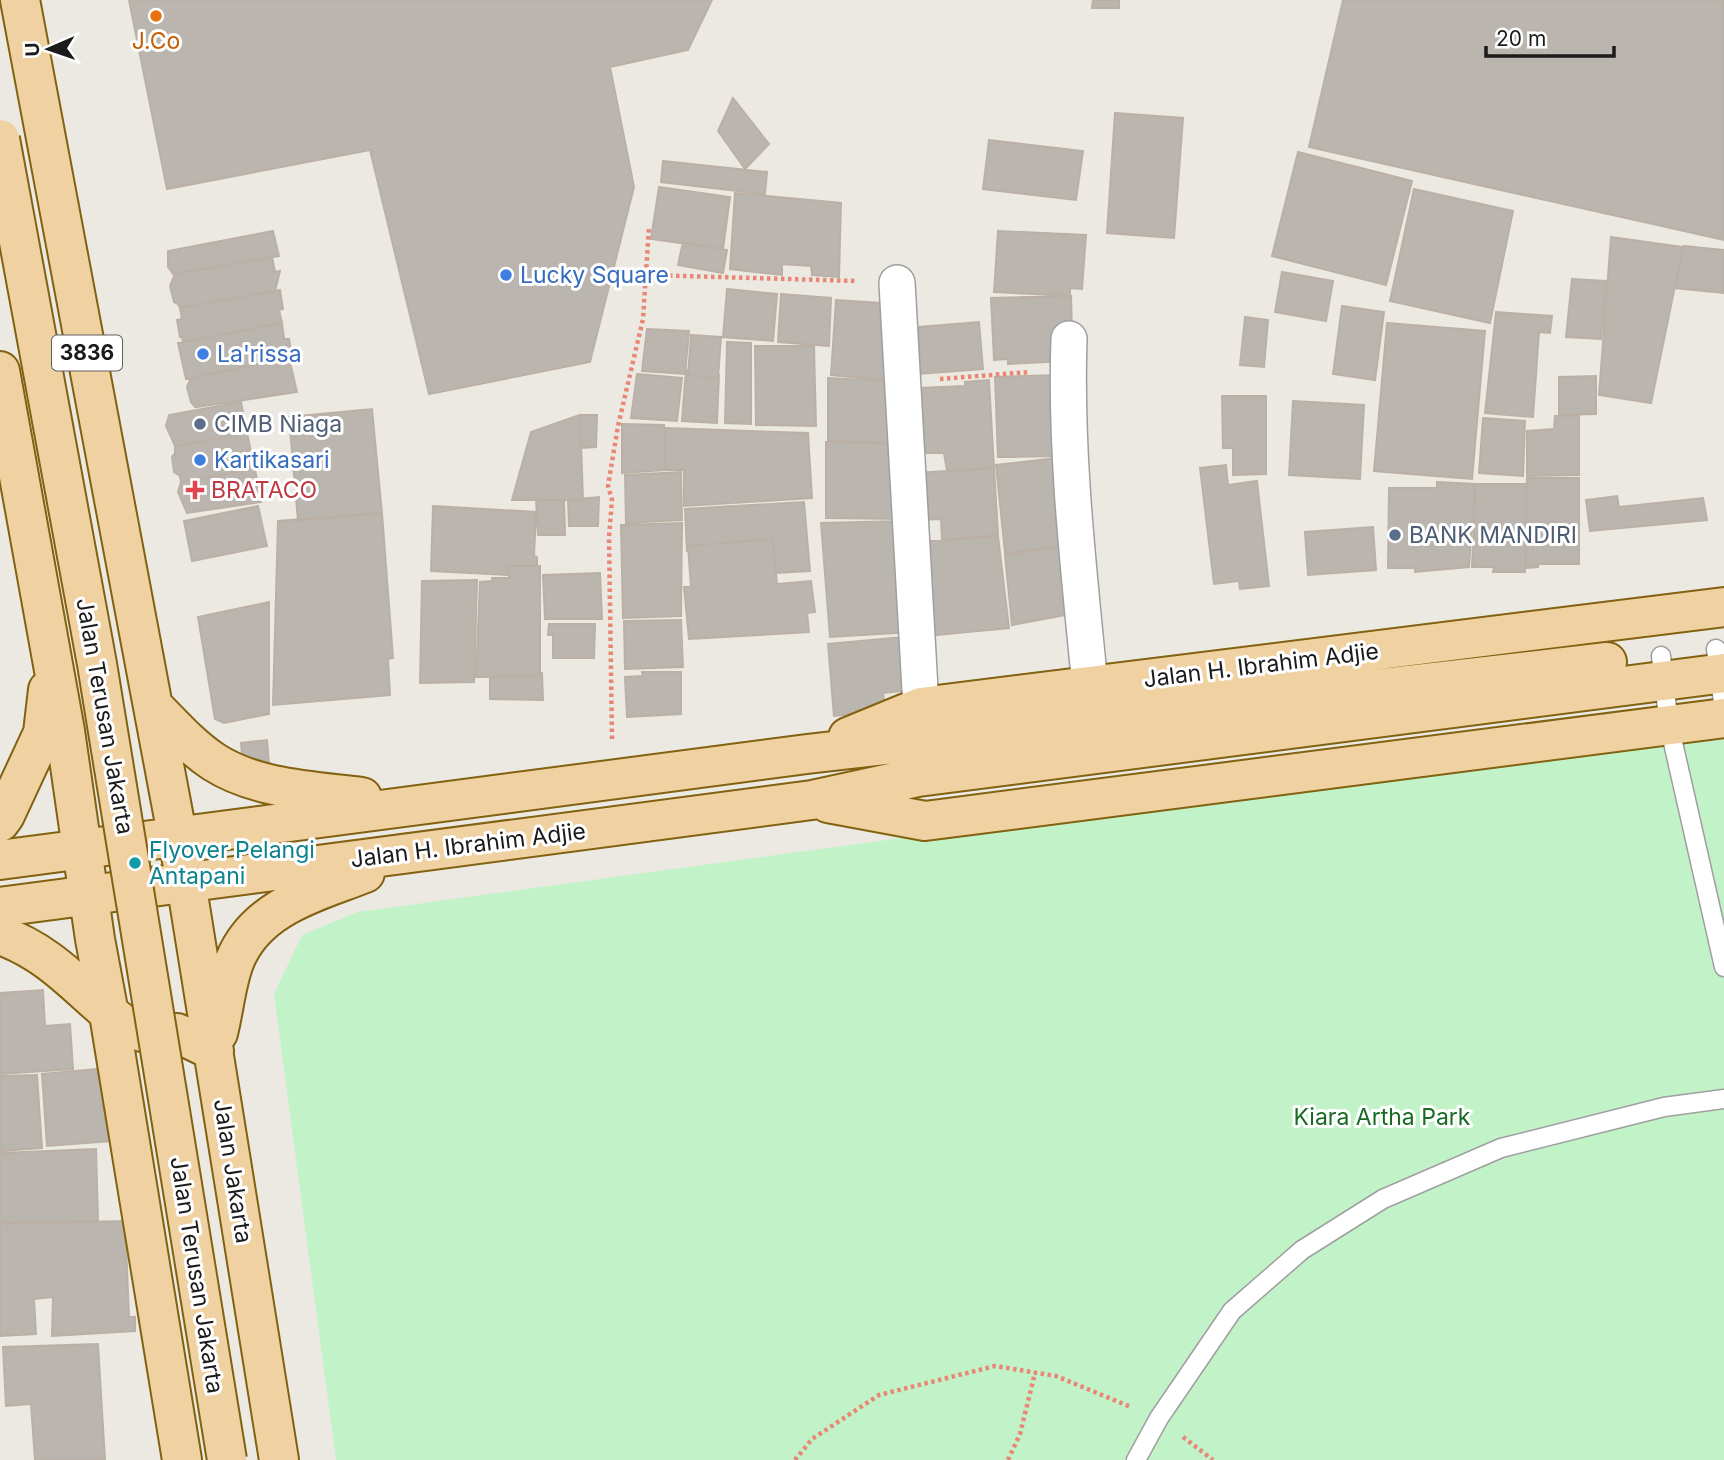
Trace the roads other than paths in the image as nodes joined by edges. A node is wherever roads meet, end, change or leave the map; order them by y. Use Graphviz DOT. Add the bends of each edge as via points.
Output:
graph roads {
  1 [pos="20,0"];
  2 [pos="0,139"];
  3 [pos="897,283"];
  4 [pos="1069,354"];
  5 [pos="0,371"];
  6 [pos="1724,607"];
  7 [pos="51,653"];
  8 [pos="1662,668"];
  9 [pos="1721,671"];
  10 [pos="1090,686"];
  11 [pos="921,707"];
  12 [pos="1724,718"];
  13 [pos="156,723"];
  14 [pos="1670,725"];
  15 [pos="65,731"];
  16 [pos="807,754"];
  17 [pos="812,800"];
  18 [pos="418,804"];
  19 [pos="0,822"];
  20 [pos="176,836"];
  21 [pos="81,850"];
  22 [pos="426,850"];
  23 [pos="0,860"];
  24 [pos="186,882"];
  25 [pos="88,896"];
  26 [pos="0,907"];
  27 [pos="0,935"];
  28 [pos="1724,967"];
  29 [pos="110,1014"];
  30 [pos="214,1051"];
  31 [pos="1724,1099"];
  32 [pos="182,1460"];
  33 [pos="227,1460"];
  34 [pos="279,1460"];
  35 [pos="1136,1460"];
  1 -- 13 [label="main road, Jalan Terusan Jakarta / 3836"];
  2 -- 33 [label="main road, Jalan Terusan Jakarta, bridge" via="97,664"];
  3 -- 11 [label="street"];
  4 -- 10 [label="street" via="1075,533"];
  5 -- 7 [label="main road, Jalan Terusan Jakarta"];
  6 -- 10 [label="main road, Jalan H. Ibrahim Adjie"];
  7 -- 15 [label="main road, Jalan Terusan Jakarta"];
  7 -- 19 [label="main road" via="43,733"];
  8 -- 9 [label="main road, Jalan H. Ibrahim Adjie"];
  8 -- 14 [label="lane"];
  8 -- 16 [label="main road, Jalan H. Ibrahim Adjie"];
  8 -- 17 [label="main road, Jalan H. Ibrahim Adjie" via="918,776"];
  10 -- 11 [label="main road, Jalan H. Ibrahim Adjie"];
  11 -- 16 [label="main road, Jalan H. Ibrahim Adjie"];
  12 -- 14 [label="main road, Jalan H. Ibrahim Adjie"];
  13 -- 15 [label="main road" via="141,753 120,760 98,758 79,747"];
  13 -- 18 [label="main road" via="215,763 252,779"];
  13 -- 20 [label="main road, Jalan Terusan Jakarta / 3836"];
  14 -- 17 [label="main road, Jalan H. Ibrahim Adjie" via="925,821"];
  14 -- 28 [label="lane"];
  15 -- 21 [label="main road, Jalan Terusan Jakarta"];
  16 -- 18 [label="main road, Jalan H. Ibrahim Adjie"];
  17 -- 22 [label="main road, Jalan H. Ibrahim Adjie"];
  18 -- 20 [label="main road, Jalan H. Ibrahim Adjie"];
  20 -- 21 [label="main road, Jalan H. Ibrahim Adjie"];
  20 -- 24 [label="main road, Jalan Terusan Jakarta"];
  21 -- 23 [label="main road, Jalan H. Ibrahim Adjie"];
  21 -- 25 [label="main road, Jalan Terusan Jakarta"];
  22 -- 24 [label="main road, Jalan H. Ibrahim Adjie"];
  22 -- 30 [label="main road" via="293,901 253,931 235,960"];
  24 -- 25 [label="main road, Jalan H. Ibrahim Adjie"];
  24 -- 30 [label="main road, Jalan Jakarta"];
  25 -- 26 [label="main road, Jalan H. Ibrahim Adjie"];
  25 -- 29 [label="main road"];
  27 -- 29 [label="main road" via="50,961"];
  29 -- 30 [label="main road" via="128,1028 177,1033"];
  29 -- 32 [label="main road"];
  30 -- 34 [label="main road, Jalan Jakarta"];
  31 -- 35 [label="lane" via="1664,1107 1501,1148 1383,1199 1302,1250 1232,1311"];
}
